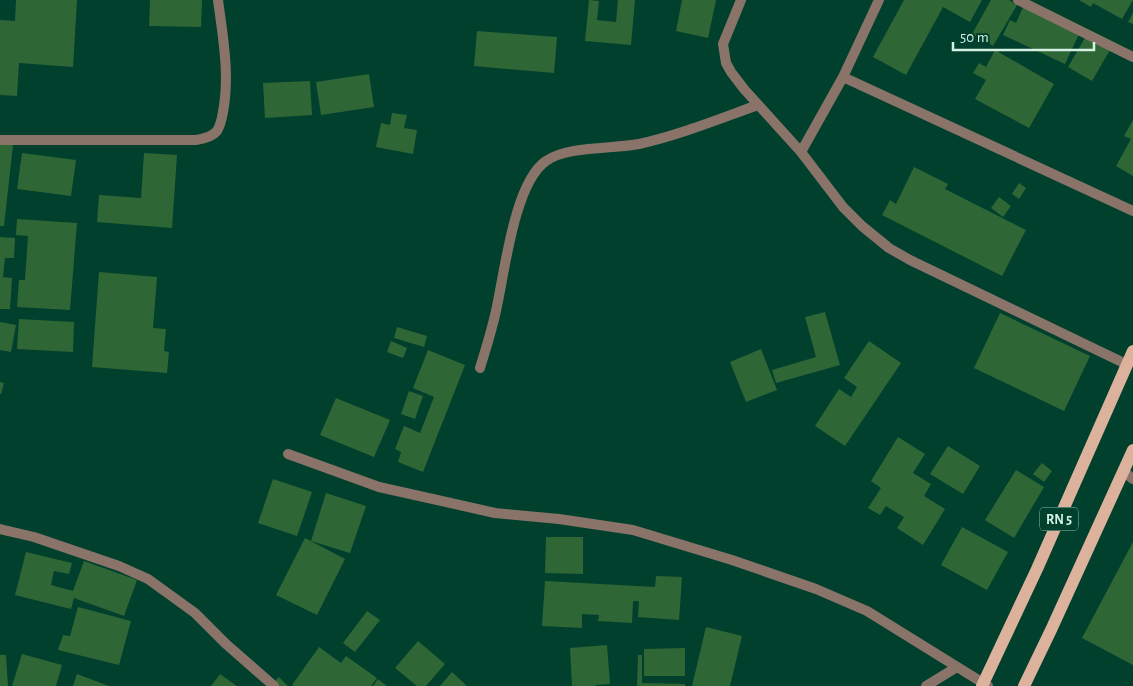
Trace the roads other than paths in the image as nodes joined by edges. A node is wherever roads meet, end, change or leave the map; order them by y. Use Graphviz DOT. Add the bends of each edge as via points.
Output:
graph roads {
  1 [pos="218,0"];
  2 [pos="741,0"];
  3 [pos="879,0"];
  4 [pos="1018,0"];
  5 [pos="1133,57"];
  6 [pos="843,77"];
  7 [pos="758,105"];
  8 [pos="0,140"];
  9 [pos="801,152"];
  10 [pos="1133,211"];
  11 [pos="1133,351"];
  12 [pos="1126,364"];
  13 [pos="480,368"];
  14 [pos="1133,450"];
  15 [pos="288,454"];
  16 [pos="1128,475"];
  17 [pos="0,529"];
  18 [pos="957,667"];
  19 [pos="984,685"];
  20 [pos="274,686"];
  21 [pos="926,686"];
  22 [pos="1024,686"];
  1 -- 8 [label="street" via="227,91 222,118 216,131 206,138"];
  2 -- 7 [label="street" via="723,44 726,63"];
  3 -- 6 [label="street"];
  4 -- 5 [label="street"];
  6 -- 9 [label="street"];
  6 -- 10 [label="street"];
  7 -- 9 [label="street"];
  7 -- 13 [label="street" via="638,144 567,153 545,161 527,183 519,204 497,309"];
  9 -- 12 [label="street" via="843,207 889,248 918,265"];
  11 -- 12 [label="main road, RN 5"];
  12 -- 19 [label="main road, RN 5"];
  14 -- 16 [label="main road, RN 5"];
  15 -- 18 [label="street" via="379,487 495,513 633,530 732,560 816,589 867,611"];
  16 -- 22 [label="main road, RN 5"];
  17 -- 20 [label="street" via="44,540 148,579 195,613"];
  18 -- 19 [label="street"];
  18 -- 21 [label="street"];
}
